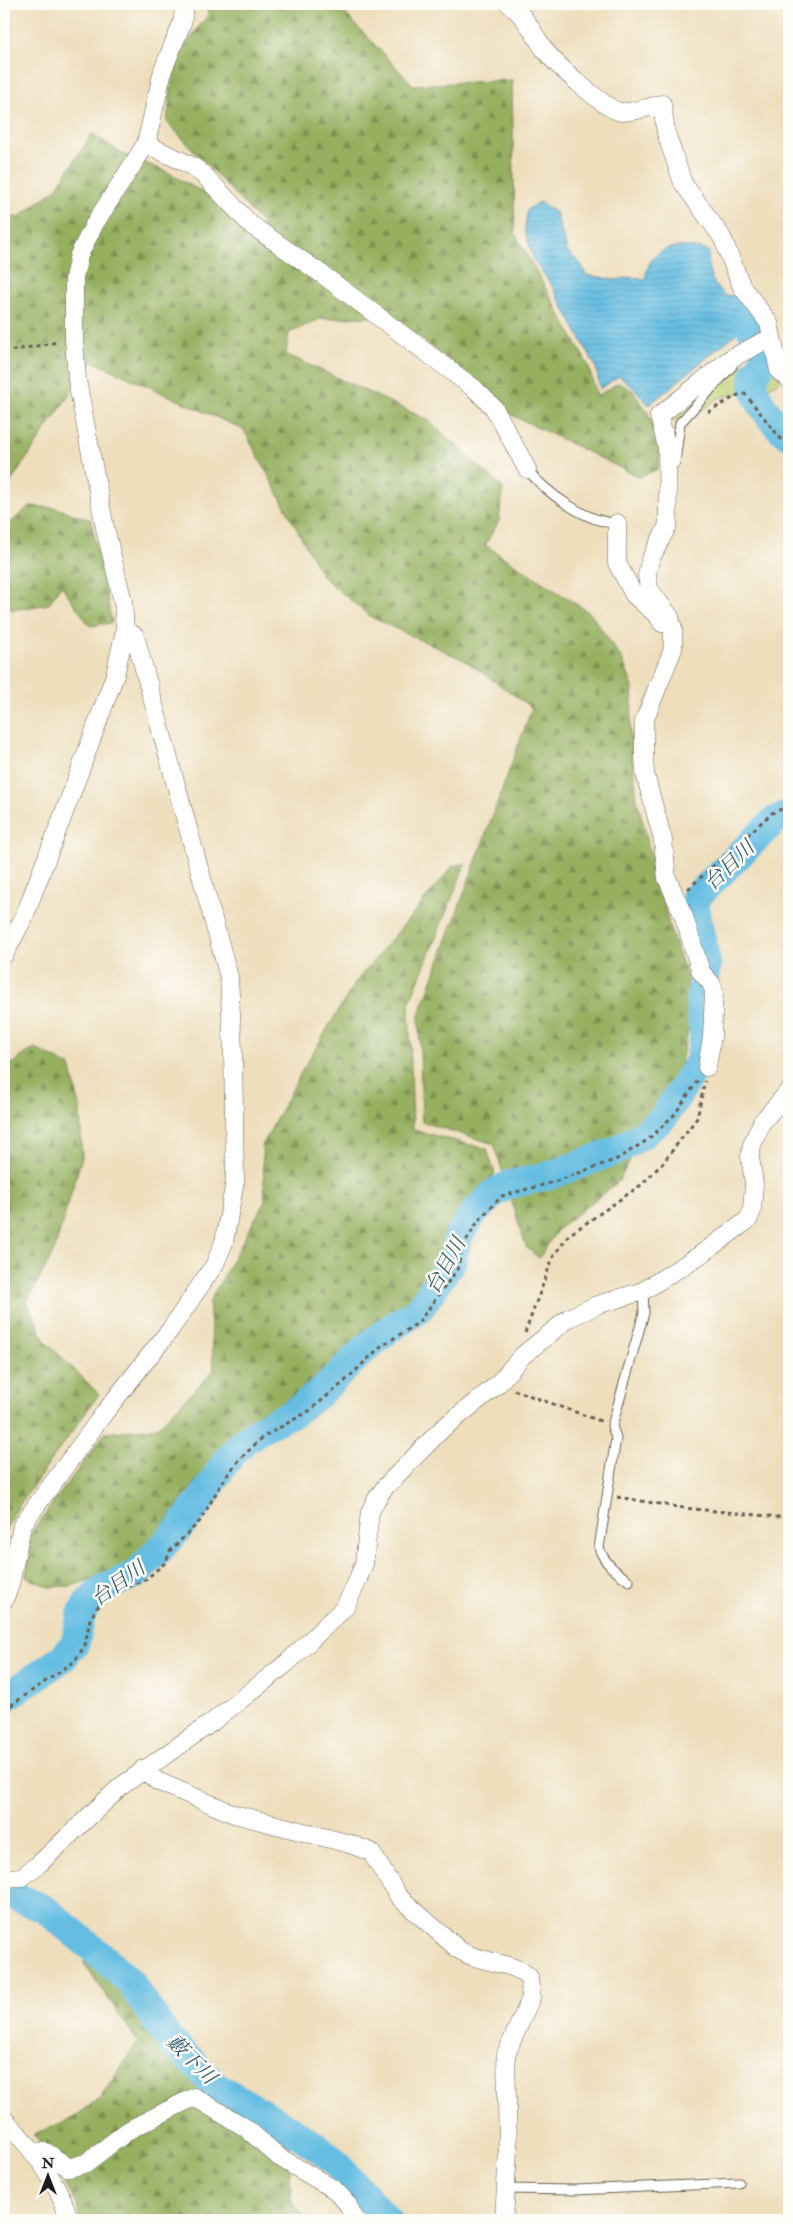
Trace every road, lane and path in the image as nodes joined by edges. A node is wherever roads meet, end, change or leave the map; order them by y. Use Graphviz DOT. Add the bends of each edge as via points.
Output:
graph roads {
  1 [pos="185,4"];
  2 [pos="509,4"];
  3 [pos="146,144"];
  4 [pos="770,338"];
  5 [pos="74,340"];
  6 [pos="4,352"];
  7 [pos="789,379"];
  8 [pos="703,415"];
  9 [pos="789,444"];
  10 [pos="527,469"];
  11 [pos="617,523"];
  12 [pos="125,630"];
  13 [pos="666,670"];
  14 [pos="789,806"];
  15 [pos="677,902"];
  16 [pos="4,955"];
  17 [pos="707,1067"];
  18 [pos="789,1091"];
  19 [pos="643,1291"];
  20 [pos="522,1356"];
  21 [pos="497,1385"];
  22 [pos="612,1426"];
  23 [pos="607,1496"];
  24 [pos="789,1518"];
  25 [pos="629,1581"];
  26 [pos="4,1600"];
  27 [pos="4,1710"];
  28 [pos="143,1769"];
  29 [pos="4,1878"];
  30 [pos="4,2118"];
  31 [pos="32,2151"];
  32 [pos="739,2183"];
  33 [pos="506,2189"];
  34 [pos="69,2220"];
  35 [pos="355,2220"];
  36 [pos="504,2220"];
  1 -- 3 [label="street" via="182,23 163,70"];
  2 -- 4 [label="street" via="519,10 545,51 572,78 607,105 621,112 662,104 666,133 683,183 722,237 742,287 769,323"];
  3 -- 5 [label="street" via="95,223 79,255 74,278"];
  3 -- 10 [label="street" via="192,166 251,225 475,389 494,408"];
  4 -- 7 [label="street" via="779,371"];
  4 -- 13 [label="street" via="723,365 659,416 667,447 668,525 650,560 647,575 649,589 670,617 673,628 673,649"];
  5 -- 6 [label="path"];
  5 -- 12 [label="street" via="84,426 123,602"];
  8 -- 9 [label="path" via="745,394 781,439"];
  10 -- 11 [label="lane" via="538,482 579,511 600,522"];
  11 -- 13 [label="street" via="617,563 634,594 658,616 665,628"];
  12 -- 16 [label="street" via="115,675 76,783 24,917"];
  12 -- 26 [label="street" via="135,636 229,977 235,1181 224,1242 215,1264 170,1330 22,1525"];
  13 -- 15 [label="street" via="644,721 644,756 645,774 663,840 667,878"];
  14 -- 15 [label="path" via="772,813"];
  15 -- 17 [label="street" via="714,991"];
  17 -- 20 [label="path" via="697,1118 662,1164 641,1185 569,1235 553,1257 523,1337"];
  17 -- 27 [label="path" via="675,1114 649,1140 617,1159 557,1181 502,1196 479,1220 463,1246 457,1270 418,1323 380,1347 309,1411 262,1437 239,1460 200,1521 170,1551 166,1562 145,1580 109,1594 97,1608 90,1619 85,1645 75,1661"];
  18 -- 19 [label="street" via="762,1122 752,1145 750,1157 754,1183 748,1220"];
  19 -- 20 [label="street" via="597,1305 569,1318"];
  19 -- 22 [label="lane" via="644,1313"];
  20 -- 21 [label="street"];
  21 -- 22 [label="path"];
  21 -- 28 [label="street" via="442,1429 376,1500 370,1512 364,1564 345,1607 287,1663 211,1723"];
  22 -- 23 [label="lane" via="616,1438"];
  23 -- 24 [label="path" via="684,1508"];
  23 -- 25 [label="lane" via="599,1548 608,1566"];
  28 -- 29 [label="street" via="39,1864 22,1877"];
  28 -- 33 [label="street" via="157,1781 234,1814 371,1852 399,1897 458,1949 469,1956 520,1970 529,1977 531,1998 506,2054"];
  30 -- 31 [label="street"];
  31 -- 34 [label="street" via="64,2201"];
  31 -- 35 [label="street" via="46,2152 69,2168 86,2163 129,2130 194,2096 246,2128 279,2158 335,2190 347,2203"];
  32 -- 33 [label="lane" via="575,2190"];
  33 -- 36 [label="street"];
}
